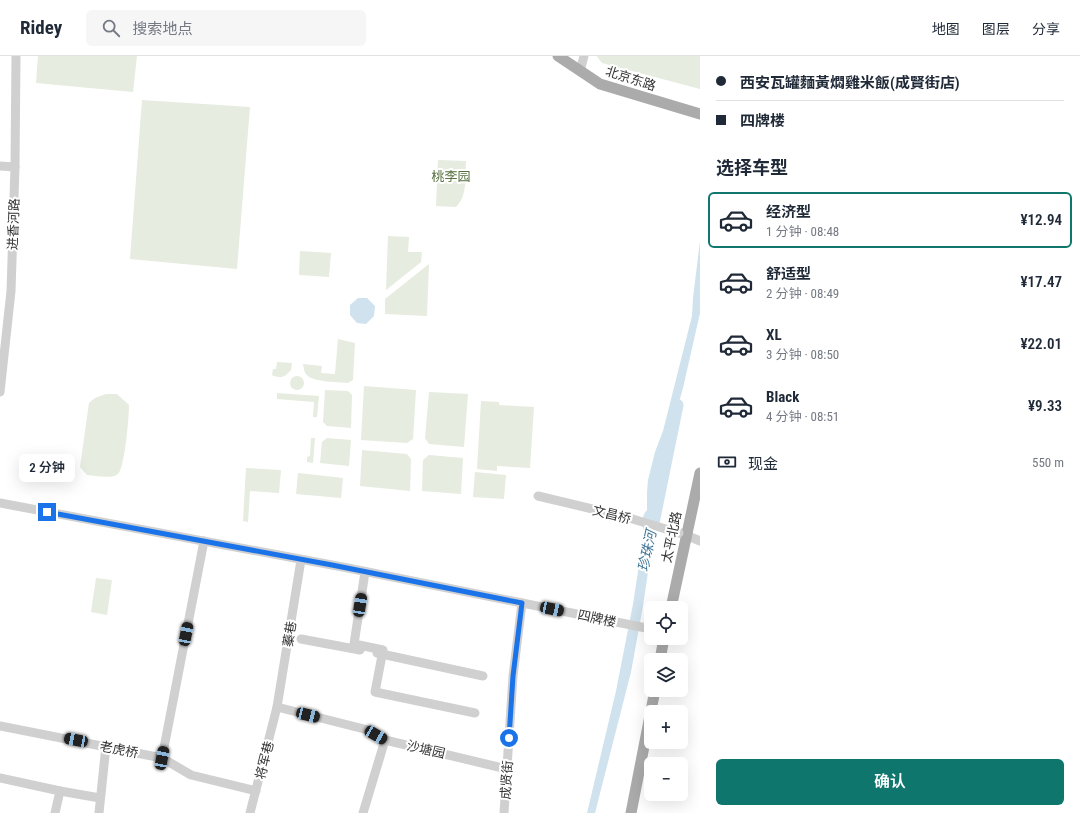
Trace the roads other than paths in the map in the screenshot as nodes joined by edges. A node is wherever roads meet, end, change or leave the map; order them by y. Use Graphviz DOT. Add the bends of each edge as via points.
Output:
graph roads {
  1 [pos="16,56"];
  2 [pos="584,56"];
  3 [pos="565,58"];
  4 [pos="580,71"];
  5 [pos="700,114"];
  6 [pos="0,166"];
  7 [pos="15,167"];
  8 [pos="0,392"];
  9 [pos="700,473"];
  10 [pos="538,496"];
  11 [pos="0,503"];
  12 [pos="683,534"];
  13 [pos="204,541"];
  14 [pos="700,541"];
  15 [pos="301,560"];
  16 [pos="365,572"];
  17 [pos="671,601"];
  18 [pos="522,603"];
  19 [pos="644,628"];
  20 [pos="300,639"];
  21 [pos="382,654"];
  22 [pos="483,676"];
  23 [pos="653,697"];
  24 [pos="277,707"];
  25 [pos="476,713"];
  26 [pos="0,726"];
  27 [pos="385,740"];
  28 [pos="106,746"];
  29 [pos="162,758"];
  30 [pos="507,769"];
  31 [pos="0,778"];
  32 [pos="60,791"];
  33 [pos="256,791"];
  34 [pos="100,798"];
  35 [pos="55,813"];
  36 [pos="99,813"];
  37 [pos="250,813"];
  38 [pos="363,813"];
  39 [pos="504,813"];
  40 [pos="631,813"];
  1 -- 7 [label="street, 进香河路"];
  2 -- 4 [label="street"];
  3 -- 4 [label="main road, 北京东路"];
  4 -- 5 [label="main road, 北京东路" via="600,84"];
  6 -- 7 [label="street"];
  7 -- 8 [label="street, 进香河路" via="11,291"];
  9 -- 12 [label="main road, 太平北路"];
  10 -- 12 [label="street, 文昌桥, bridge"];
  11 -- 13 [label="street, 四牌楼"];
  12 -- 14 [label="street, 文昌桥"];
  12 -- 17 [label="main road, 太平北路"];
  13 -- 15 [label="street, 四牌楼"];
  13 -- 29 [label="street"];
  15 -- 16 [label="street, 四牌楼"];
  15 -- 24 [label="street, 蓁巷"];
  16 -- 18 [label="street, 四牌楼"];
  16 -- 21 [label="street" via="354,644 383,650"];
  18 -- 19 [label="street, 四牌楼"];
  18 -- 30 [label="street, 成贤街" via="513,676"];
  20 -- 21 [label="street"];
  21 -- 22 [label="street"];
  21 -- 25 [label="street" via="375,692"];
  23 -- 40 [label="main road"];
  24 -- 27 [label="street, 沙塘园" via="368,730"];
  24 -- 33 [label="street, 将军巷"];
  26 -- 28 [label="street, 老虎桥"];
  27 -- 30 [label="street, 沙塘园"];
  27 -- 38 [label="street"];
  28 -- 29 [label="street, 老虎桥"];
  28 -- 34 [label="street"];
  29 -- 33 [label="street, 老虎桥" via="190,775"];
  30 -- 39 [label="street, 成贤街"];
  31 -- 32 [label="street"];
  32 -- 34 [label="street"];
  32 -- 35 [label="street"];
  33 -- 37 [label="street, 将军巷"];
  34 -- 36 [label="street"];
}
